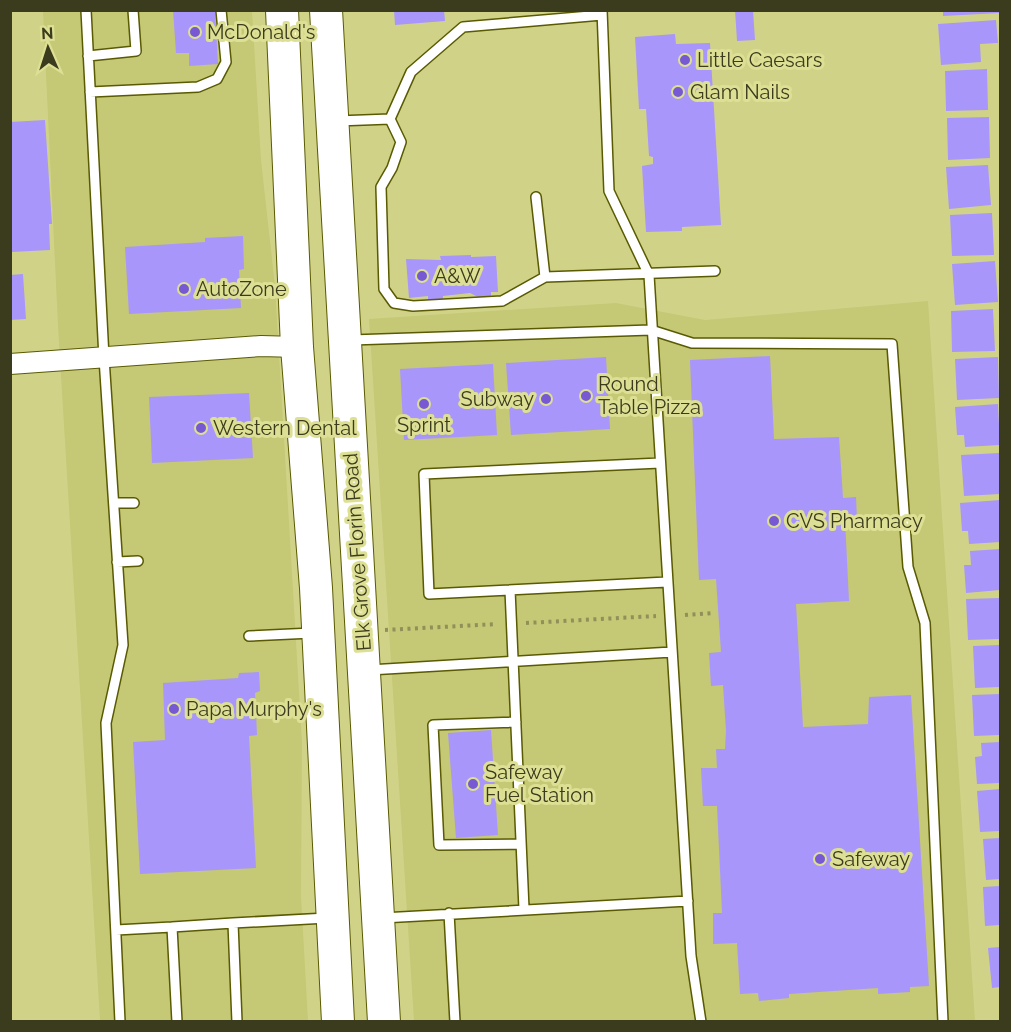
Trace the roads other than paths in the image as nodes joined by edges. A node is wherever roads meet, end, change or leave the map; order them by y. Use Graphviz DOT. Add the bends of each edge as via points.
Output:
graph roads {
  1 [pos="87,10"];
  2 [pos="133,10"];
  3 [pos="221,10"];
  4 [pos="282,10"];
  5 [pos="326,10"];
  6 [pos="602,13"];
  7 [pos="88,56"];
  8 [pos="90,92"];
  9 [pos="390,119"];
  10 [pos="332,122"];
  11 [pos="536,197"];
  12 [pos="715,271"];
  13 [pos="649,275"];
  14 [pos="545,277"];
  15 [pos="651,330"];
  16 [pos="344,340"];
  17 [pos="297,347"];
  18 [pos="104,357"];
  19 [pos="10,364"];
  20 [pos="660,463"];
  21 [pos="134,502"];
  22 [pos="114,503"];
  23 [pos="138,561"];
  24 [pos="117,562"];
  25 [pos="667,582"];
  26 [pos="316,588"];
  27 [pos="510,590"];
  28 [pos="318,633"];
  29 [pos="249,636"];
  30 [pos="672,652"];
  31 [pos="513,661"];
  32 [pos="364,670"];
  33 [pos="516,722"];
  34 [pos="521,844"];
  35 [pos="688,901"];
  36 [pos="524,909"];
  37 [pos="449,913"];
  38 [pos="332,917"];
  39 [pos="379,919"];
  40 [pos="233,923"];
  41 [pos="172,927"];
  42 [pos="116,930"];
  43 [pos="120,1022"];
  44 [pos="177,1022"];
  45 [pos="237,1022"];
  46 [pos="338,1022"];
  47 [pos="384,1022"];
  48 [pos="455,1022"];
  49 [pos="701,1022"];
  50 [pos="943,1022"];
  1 -- 7 [label="lane"];
  2 -- 7 [label="lane" via="136,51"];
  3 -- 8 [label="lane" via="225,62 217,79 198,87"];
  4 -- 17 [label="main road"];
  5 -- 10 [label="main road, Elk Grove Florin Road"];
  6 -- 9 [label="lane" via="463,27 411,72"];
  6 -- 13 [label="lane" via="609,191"];
  7 -- 8 [label="lane"];
  8 -- 18 [label="lane"];
  9 -- 10 [label="lane"];
  9 -- 14 [label="lane" via="401,142 381,187 384,289 394,303 413,306 502,301"];
  10 -- 16 [label="main road, Elk Grove Florin Road"];
  11 -- 14 [label="lane"];
  12 -- 13 [label="lane"];
  13 -- 14 [label="lane"];
  13 -- 15 [label="lane"];
  15 -- 16 [label="lane"];
  15 -- 20 [label="lane"];
  15 -- 50 [label="lane" via="692,343 892,344 908,567 925,623"];
  16 -- 32 [label="main road, Elk Grove Florin Road"];
  17 -- 18 [label="street"];
  17 -- 26 [label="main road"];
  18 -- 19 [label="street"];
  18 -- 22 [label="lane"];
  20 -- 25 [label="lane"];
  20 -- 27 [label="lane" via="424,474 429,594"];
  21 -- 22 [label="lane"];
  22 -- 24 [label="lane"];
  23 -- 24 [label="lane"];
  24 -- 42 [label="lane" via="123,645 106,723"];
  25 -- 27 [label="lane"];
  25 -- 30 [label="lane"];
  26 -- 28 [label="main road"];
  26 -- 32 [label="main road" via="335,613 349,659"];
  27 -- 31 [label="lane"];
  28 -- 29 [label="lane"];
  28 -- 38 [label="main road"];
  30 -- 31 [label="lane"];
  30 -- 35 [label="lane"];
  31 -- 32 [label="lane"];
  31 -- 33 [label="lane"];
  32 -- 39 [label="main road, Elk Grove Florin Road"];
  33 -- 34 [label="lane"];
  33 -- 34 [label="lane" via="433,725 439,845"];
  34 -- 36 [label="lane"];
  35 -- 36 [label="lane"];
  35 -- 49 [label="lane"];
  36 -- 37 [label="lane"];
  37 -- 39 [label="lane"];
  37 -- 48 [label="lane"];
  38 -- 40 [label="lane"];
  38 -- 46 [label="main road"];
  39 -- 47 [label="main road, Elk Grove Florin Road"];
  40 -- 41 [label="lane"];
  40 -- 45 [label="lane"];
  41 -- 42 [label="lane"];
  41 -- 44 [label="lane"];
  42 -- 43 [label="lane"];
}
